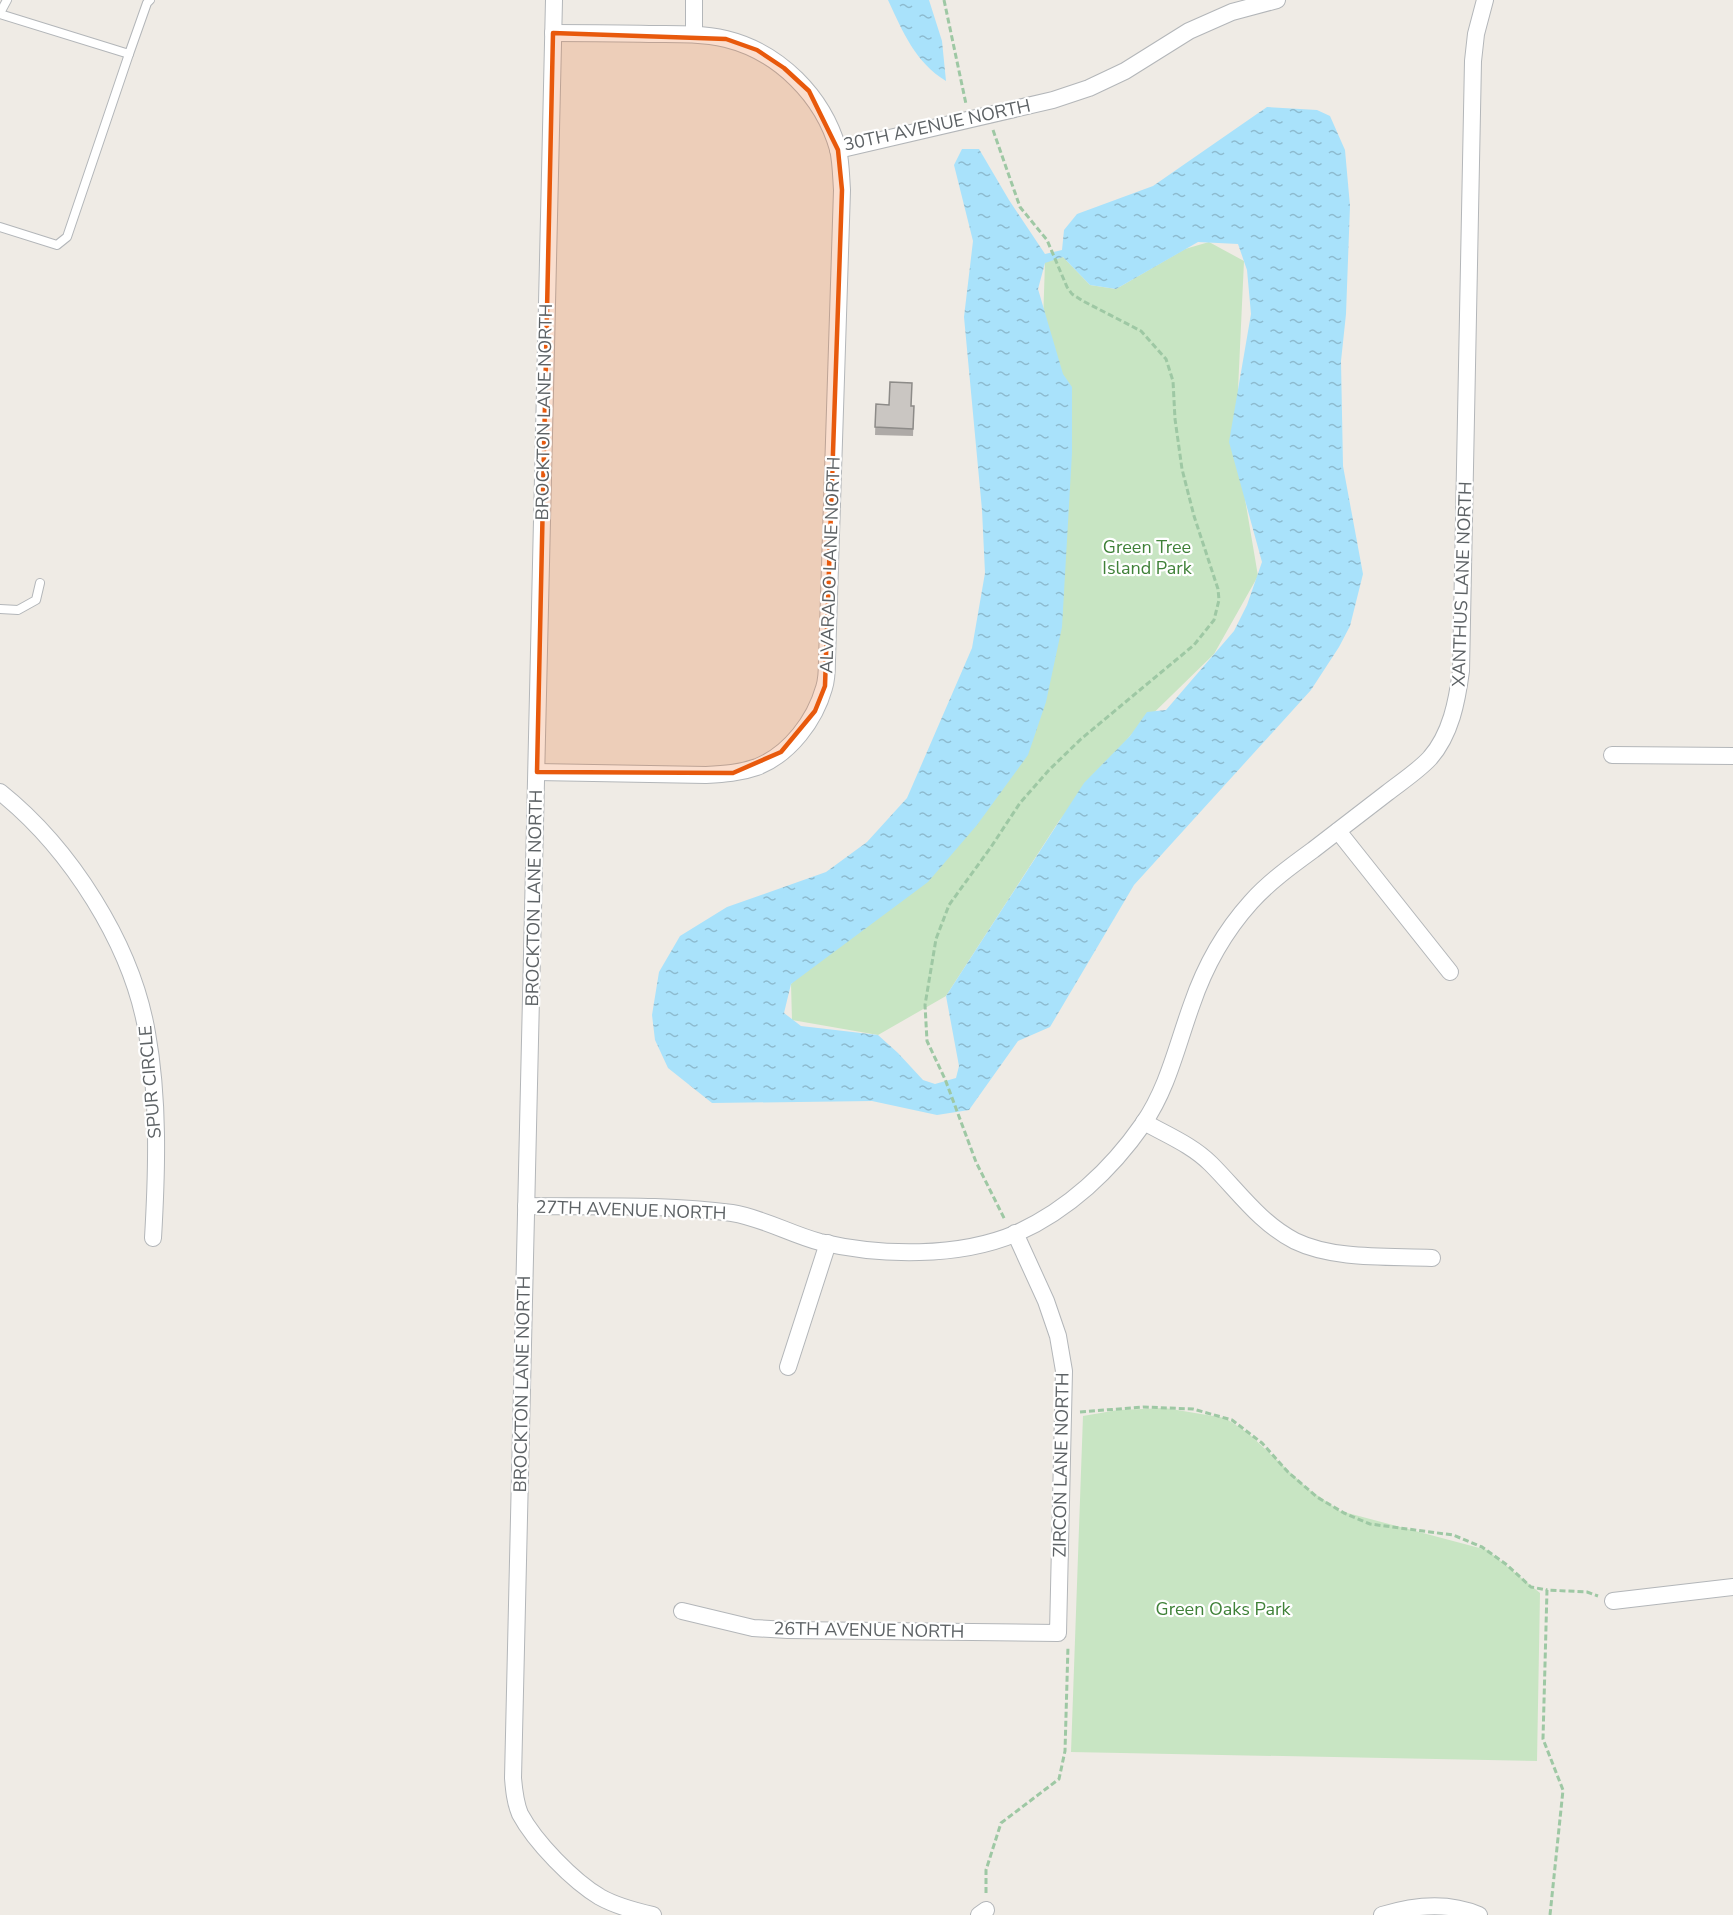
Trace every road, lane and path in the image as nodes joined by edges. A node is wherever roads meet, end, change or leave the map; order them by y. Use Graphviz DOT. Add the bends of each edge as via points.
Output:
graph roads {
  1 [pos="7,0"];
  2 [pos="150,0"];
  3 [pos="554,0"];
  4 [pos="694,0"];
  5 [pos="944,0"];
  6 [pos="1276,0"];
  7 [pos="1485,0"];
  8 [pos="0,13"];
  9 [pos="553,33"];
  10 [pos="694,34"];
  11 [pos="129,54"];
  12 [pos="963,96"];
  13 [pos="986,115"];
  14 [pos="838,150"];
  15 [pos="0,227"];
  16 [pos="40,583"];
  17 [pos="0,609"];
  18 [pos="1612,755"];
  19 [pos="1733,756"];
  20 [pos="537,772"];
  21 [pos="0,792"];
  22 [pos="1338,831"];
  23 [pos="1450,972"];
  24 [pos="1144,1122"];
  25 [pos="526,1206"];
  26 [pos="1003,1219"];
  27 [pos="1015,1233"];
  28 [pos="153,1238"];
  29 [pos="828,1243"];
  30 [pos="1432,1258"];
  31 [pos="788,1367"];
  32 [pos="1077,1412"];
  33 [pos="1733,1587"];
  34 [pos="1546,1590"];
  35 [pos="1613,1601"];
  36 [pos="682,1611"];
  37 [pos="1058,1633"];
  38 [pos="982,1912"];
  39 [pos="653,1915"];
  40 [pos="1382,1915"];
  41 [pos="1479,1915"];
  42 [pos="1550,1915"];
  1 -- 8 [label="lane"];
  2 -- 11 [label="lane"];
  3 -- 9 [label="street, BROCKTON LANE NORTH"];
  4 -- 10 [label="street"];
  5 -- 12 [label="path"];
  6 -- 13 [label="street, 30TH AVENUE NORTH" via="1232,12 1189,32 1089,88"];
  7 -- 22 [label="street, XANTHUS LANE NORTH" via="1473,61 1458,701 1448,730 1431,757"];
  8 -- 11 [label="lane"];
  9 -- 10 [label="street, 30TH AVENUE NORTH"];
  9 -- 20 [label="street, BROCKTON LANE NORTH"];
  10 -- 14 [label="street, 30TH AVENUE NORTH" via="726,39 757,50 784,68 809,91 826,118"];
  11 -- 15 [label="lane" via="67,237 57,245"];
  13 -- 14 [label="street, 30TH AVENUE NORTH"];
  13 -- 26 [label="path" via="1020,207 1047,240 1072,294 1141,331 1166,359 1173,381 1182,469 1218,589 1217,611 1194,645 1081,739 1020,803 949,905 936,939 925,1005 927,1041"];
  14 -- 20 [label="street, ALVARADO LANE NORTH" via="842,190 827,660 825,686 815,711 801,733 781,752 759,766 733,773"];
  16 -- 17 [label="lane" via="36,600 18,610"];
  18 -- 19 [label="street"];
  20 -- 25 [label="street, BROCKTON LANE NORTH"];
  21 -- 28 [label="street, SPUR CIRCLE" via="44,834 78,877 108,923 130,974 148,1034 153,1077"];
  22 -- 23 [label="street"];
  22 -- 24 [label="street, XANTHUS LANE NORTH" via="1282,873 1227,930 1192,1003 1161,1095"];
  24 -- 27 [label="street, 27TH AVENUE NORTH" via="1088,1188"];
  24 -- 30 [label="street" via="1197,1152 1249,1206 1296,1241 1323,1251"];
  25 -- 29 [label="street, 27TH AVENUE NORTH" via="735,1214"];
  25 -- 39 [label="street, BROCKTON LANE NORTH" via="514,1795 531,1829 575,1878 601,1897"];
  27 -- 29 [label="street, 27TH AVENUE NORTH" via="968,1247 917,1253 866,1251"];
  27 -- 37 [label="street, ZIRCON LANE NORTH" via="1049,1310 1064,1371"];
  29 -- 31 [label="street"];
  32 -- 34 [label="path" via="1143,1407 1193,1409 1232,1420 1262,1443 1317,1497 1344,1513 1370,1524 1453,1535 1482,1547 1531,1587"];
  33 -- 35 [label="street"];
  34 -- 35 [label="path" via="1587,1592"];
  34 -- 42 [label="path" via="1543,1739 1563,1790"];
  36 -- 37 [label="street, 26TH AVENUE NORTH" via="753,1628"];
  37 -- 38 [label="path" via="1068,1633 1065,1750 1059,1779 1001,1823 986,1870"];
  40 -- 41 [label="street" via="1440,1905"];
}
